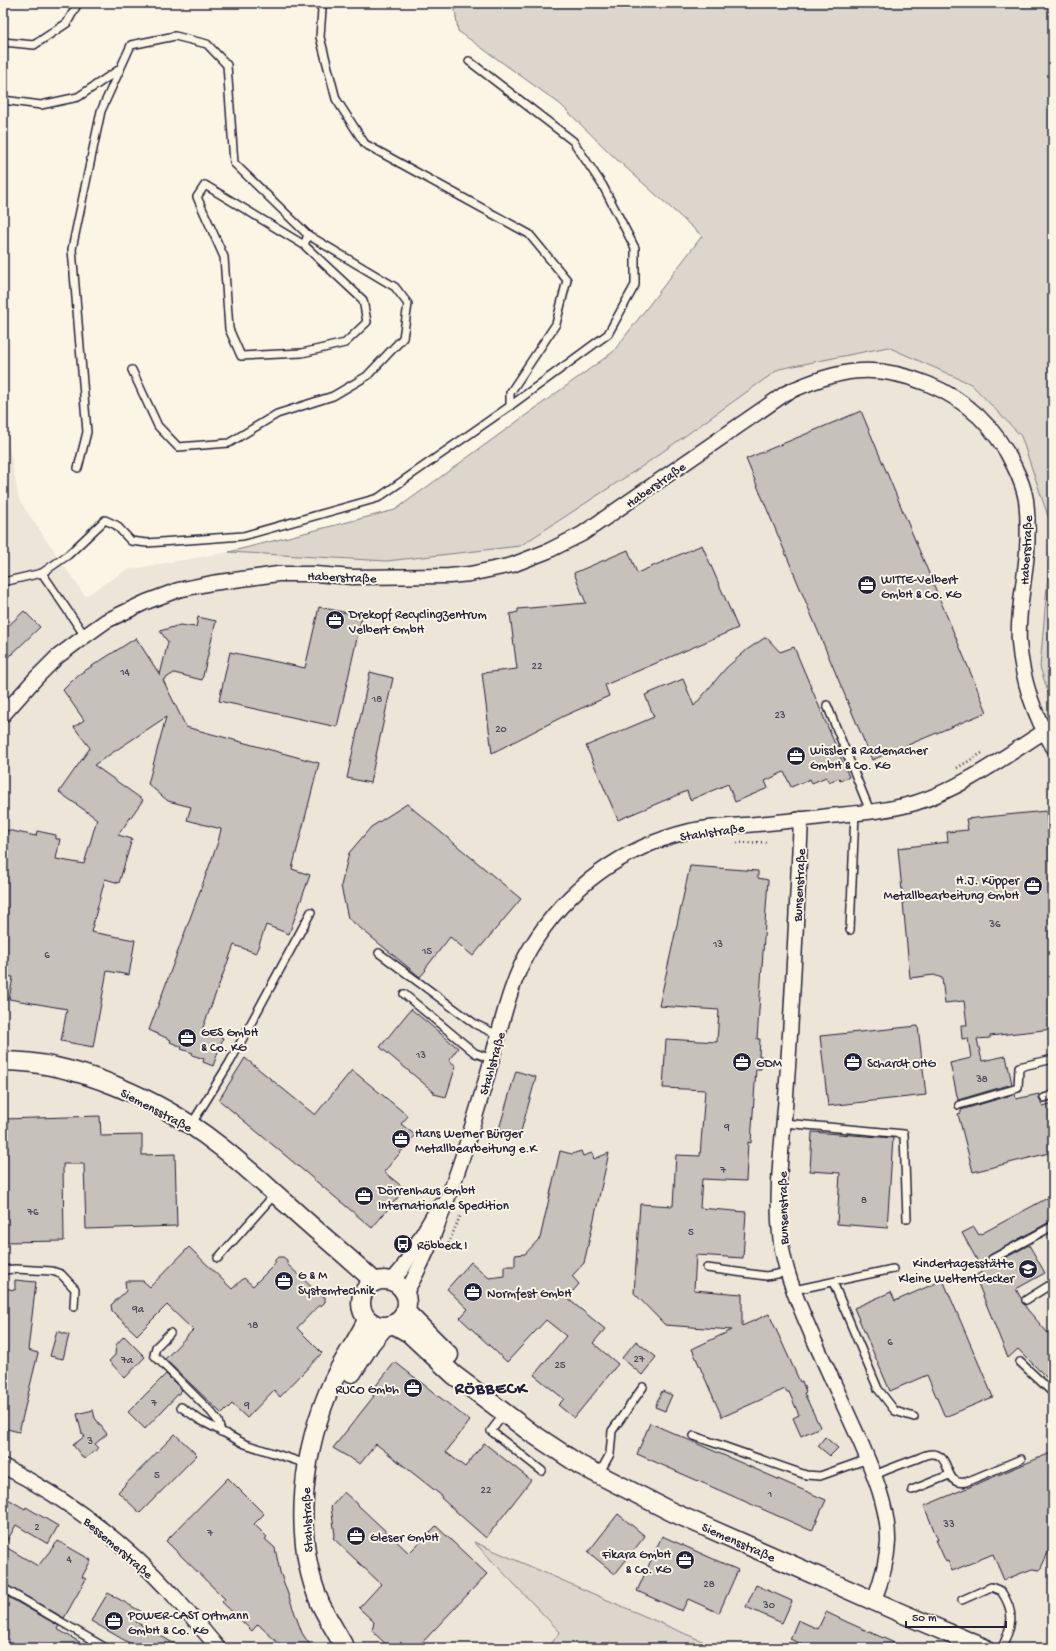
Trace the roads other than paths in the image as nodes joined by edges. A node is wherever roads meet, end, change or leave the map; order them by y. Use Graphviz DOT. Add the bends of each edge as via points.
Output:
graph roads {
  1 [pos="78,3"];
  2 [pos="318,3"];
  3 [pos="3,42"];
  4 [pos="469,61"];
  5 [pos="120,68"];
  6 [pos="3,100"];
  7 [pos="308,235"];
  8 [pos="304,245"];
  9 [pos="132,370"];
  10 [pos="510,406"];
  11 [pos="78,468"];
  12 [pos="42,573"];
  13 [pos="3,582"];
  14 [pos="85,636"];
  15 [pos="827,705"];
  16 [pos="3,715"];
  17 [pos="1048,729"];
  18 [pos="1053,747"];
  19 [pos="870,812"];
  20 [pos="855,813"];
  21 [pos="801,819"];
  22 [pos="311,912"];
  23 [pos="850,930"];
  24 [pos="379,953"];
  25 [pos="404,994"];
  26 [pos="498,1035"];
  27 [pos="492,1059"];
  28 [pos="1053,1059"];
  29 [pos="3,1061"];
  30 [pos="1053,1095"];
  31 [pos="1044,1098"];
  32 [pos="959,1105"];
  33 [pos="784,1123"];
  34 [pos="191,1125"];
  35 [pos="454,1182"];
  36 [pos="281,1200"];
  37 [pos="907,1219"];
  38 [pos="1053,1226"];
  39 [pos="218,1258"];
  40 [pos="992,1259"];
  41 [pos="707,1268"];
  42 [pos="893,1269"];
  43 [pos="3,1270"];
  44 [pos="788,1272"];
  45 [pos="374,1281"];
  46 [pos="392,1281"];
  47 [pos="833,1282"];
  48 [pos="1053,1283"];
  49 [pos="794,1290"];
  50 [pos="362,1294"];
  51 [pos="1026,1300"];
  52 [pos="405,1302"];
  53 [pos="74,1307"];
  54 [pos="367,1320"];
  55 [pos="389,1326"];
  56 [pos="170,1333"];
  57 [pos="1020,1362"];
  58 [pos="643,1387"];
  59 [pos="1053,1392"];
  60 [pos="181,1407"];
  61 [pos="506,1412"];
  62 [pos="914,1417"];
  63 [pos="221,1432"];
  64 [pos="314,1433"];
  65 [pos="694,1436"];
  66 [pos="868,1459"];
  67 [pos="1021,1459"];
  68 [pos="308,1464"];
  69 [pos="3,1466"];
  70 [pos="542,1471"];
  71 [pos="875,1474"];
  72 [pos="599,1475"];
  73 [pos="949,1475"];
  74 [pos="912,1490"];
  75 [pos="3,1588"];
  76 [pos="874,1600"];
  77 [pos="962,1600"];
  78 [pos="106,1648"];
  79 [pos="218,1648"];
  80 [pos="345,1648"];
  81 [pos="984,1648"];
  82 [pos="1002,1648"];
  1 -- 3 [label="lane" via="67,23 34,45"];
  2 -- 10 [label="lane" via="322,9 320,37 336,99 365,144 529,234 567,280 556,324 510,393"];
  4 -- 10 [label="lane" via="573,141 603,186 635,248 635,285 608,334"];
  5 -- 6 [label="lane" via="78,97 41,105"];
  5 -- 7 [label="lane" via="131,45 175,36 207,44 227,65 234,163"];
  5 -- 11 [label="lane" via="101,111 72,249 87,432"];
  7 -- 8 [label="lane"];
  7 -- 9 [label="lane" via="394,287 408,304 403,338 367,376 333,396 277,414 229,443 178,447 158,426"];
  8 -- 8 [label="lane" via="362,300 367,322 345,343 302,353 241,356 229,329 224,257 197,197 205,185"];
  10 -- 12 [label="lane" via="378,498 243,536 147,543 131,541 116,525 105,520 68,555"];
  12 -- 13 [label="lane"];
  12 -- 14 [label="lane"];
  14 -- 16 [label="street, Haberstraße" via="57,657"];
  14 -- 17 [label="street, Haberstraße" via="106,621 146,602 178,590 212,583 278,574 352,577 449,576 512,565 582,534 786,393 828,376 848,372 886,371 937,388 965,404 996,434 1018,475 1026,498 1028,522 1019,640 1023,674 1027,690"];
  15 -- 19 [label="lane"];
  17 -- 18 [label="street, Haberstraße"];
  17 -- 19 [label="street, Stahlstraße" via="948,790 914,803"];
  19 -- 20 [label="street, Stahlstraße"];
  20 -- 21 [label="street, Stahlstraße"];
  20 -- 23 [label="lane"];
  21 -- 26 [label="street, Stahlstraße" via="692,831 657,841 604,868 556,912 530,949 516,977"];
  21 -- 33 [label="street, Bunsenstraße"];
  22 -- 34 [label="lane" via="230,1062"];
  24 -- 26 [label="lane" via="475,1024"];
  25 -- 27 [label="lane" via="475,1053"];
  26 -- 27 [label="street, Stahlstraße"];
  27 -- 35 [label="street, Stahlstraße"];
  28 -- 32 [label="lane" via="1019,1067 1018,1088"];
  29 -- 34 [label="street, Siemensstraße" via="58,1068 82,1074 134,1094"];
  30 -- 31 [label="lane"];
  33 -- 37 [label="lane" via="904,1134"];
  33 -- 44 [label="street, Bunsenstraße" via="779,1204 781,1243"];
  34 -- 36 [label="street, Siemensstraße" via="217,1144"];
  35 -- 46 [label="street, Stahlstraße" via="402,1269"];
  35 -- 52 [label="street, Stahlstraße" via="426,1256"];
  36 -- 39 [label="lane"];
  36 -- 45 [label="street, Siemensstraße"];
  36 -- 50 [label="street, Siemensstraße" via="354,1280"];
  38 -- 40 [label="lane"];
  41 -- 44 [label="lane" via="766,1276"];
  42 -- 47 [label="lane"];
  43 -- 53 [label="lane" via="37,1270 61,1274 75,1289"];
  44 -- 49 [label="street, Bunsenstraße"];
  45 -- 46 [label="street"];
  45 -- 50 [label="street"];
  46 -- 52 [label="street" via="400,1286"];
  47 -- 49 [label="lane"];
  47 -- 62 [label="lane" via="878,1389 895,1411"];
  48 -- 51 [label="lane"];
  49 -- 66 [label="street, Bunsenstraße"];
  50 -- 54 [label="street" via="360,1304"];
  52 -- 55 [label="street" via="401,1319"];
  52 -- 61 [label="street, Siemensstraße"];
  54 -- 55 [label="street"];
  54 -- 64 [label="street, Stahlstraße" via="333,1381"];
  55 -- 61 [label="street, Siemensstraße" via="409,1333 454,1375"];
  55 -- 64 [label="street, Stahlstraße" via="371,1343"];
  56 -- 63 [label="lane" via="156,1347 154,1355 212,1412"];
  57 -- 59 [label="lane"];
  58 -- 72 [label="lane" via="612,1431 610,1454"];
  60 -- 63 [label="lane"];
  61 -- 70 [label="lane" via="491,1431"];
  61 -- 72 [label="street, Siemensstraße" via="555,1449"];
  63 -- 68 [label="lane" via="245,1444"];
  64 -- 68 [label="street, Stahlstraße"];
  65 -- 66 [label="lane" via="806,1475 820,1476"];
  66 -- 71 [label="street, Bunsenstraße"];
  67 -- 73 [label="lane" via="966,1482 955,1482"];
  68 -- 80 [label="street, Stahlstraße" via="304,1519 308,1563 320,1603"];
  69 -- 79 [label="street, Bessemerstraße" via="78,1511 103,1530 167,1589"];
  71 -- 73 [label="lane" via="930,1454 944,1460"];
  71 -- 76 [label="street, Bunsenstraße" via="887,1523 888,1541 882,1577"];
  72 -- 76 [label="street, Siemensstraße" via="672,1512"];
  73 -- 74 [label="lane"];
  75 -- 78 [label="lane"];
  76 -- 81 [label="street, Siemensstraße"];
  77 -- 82 [label="lane" via="990,1587 1001,1591 1010,1606 1012,1616"];
}
